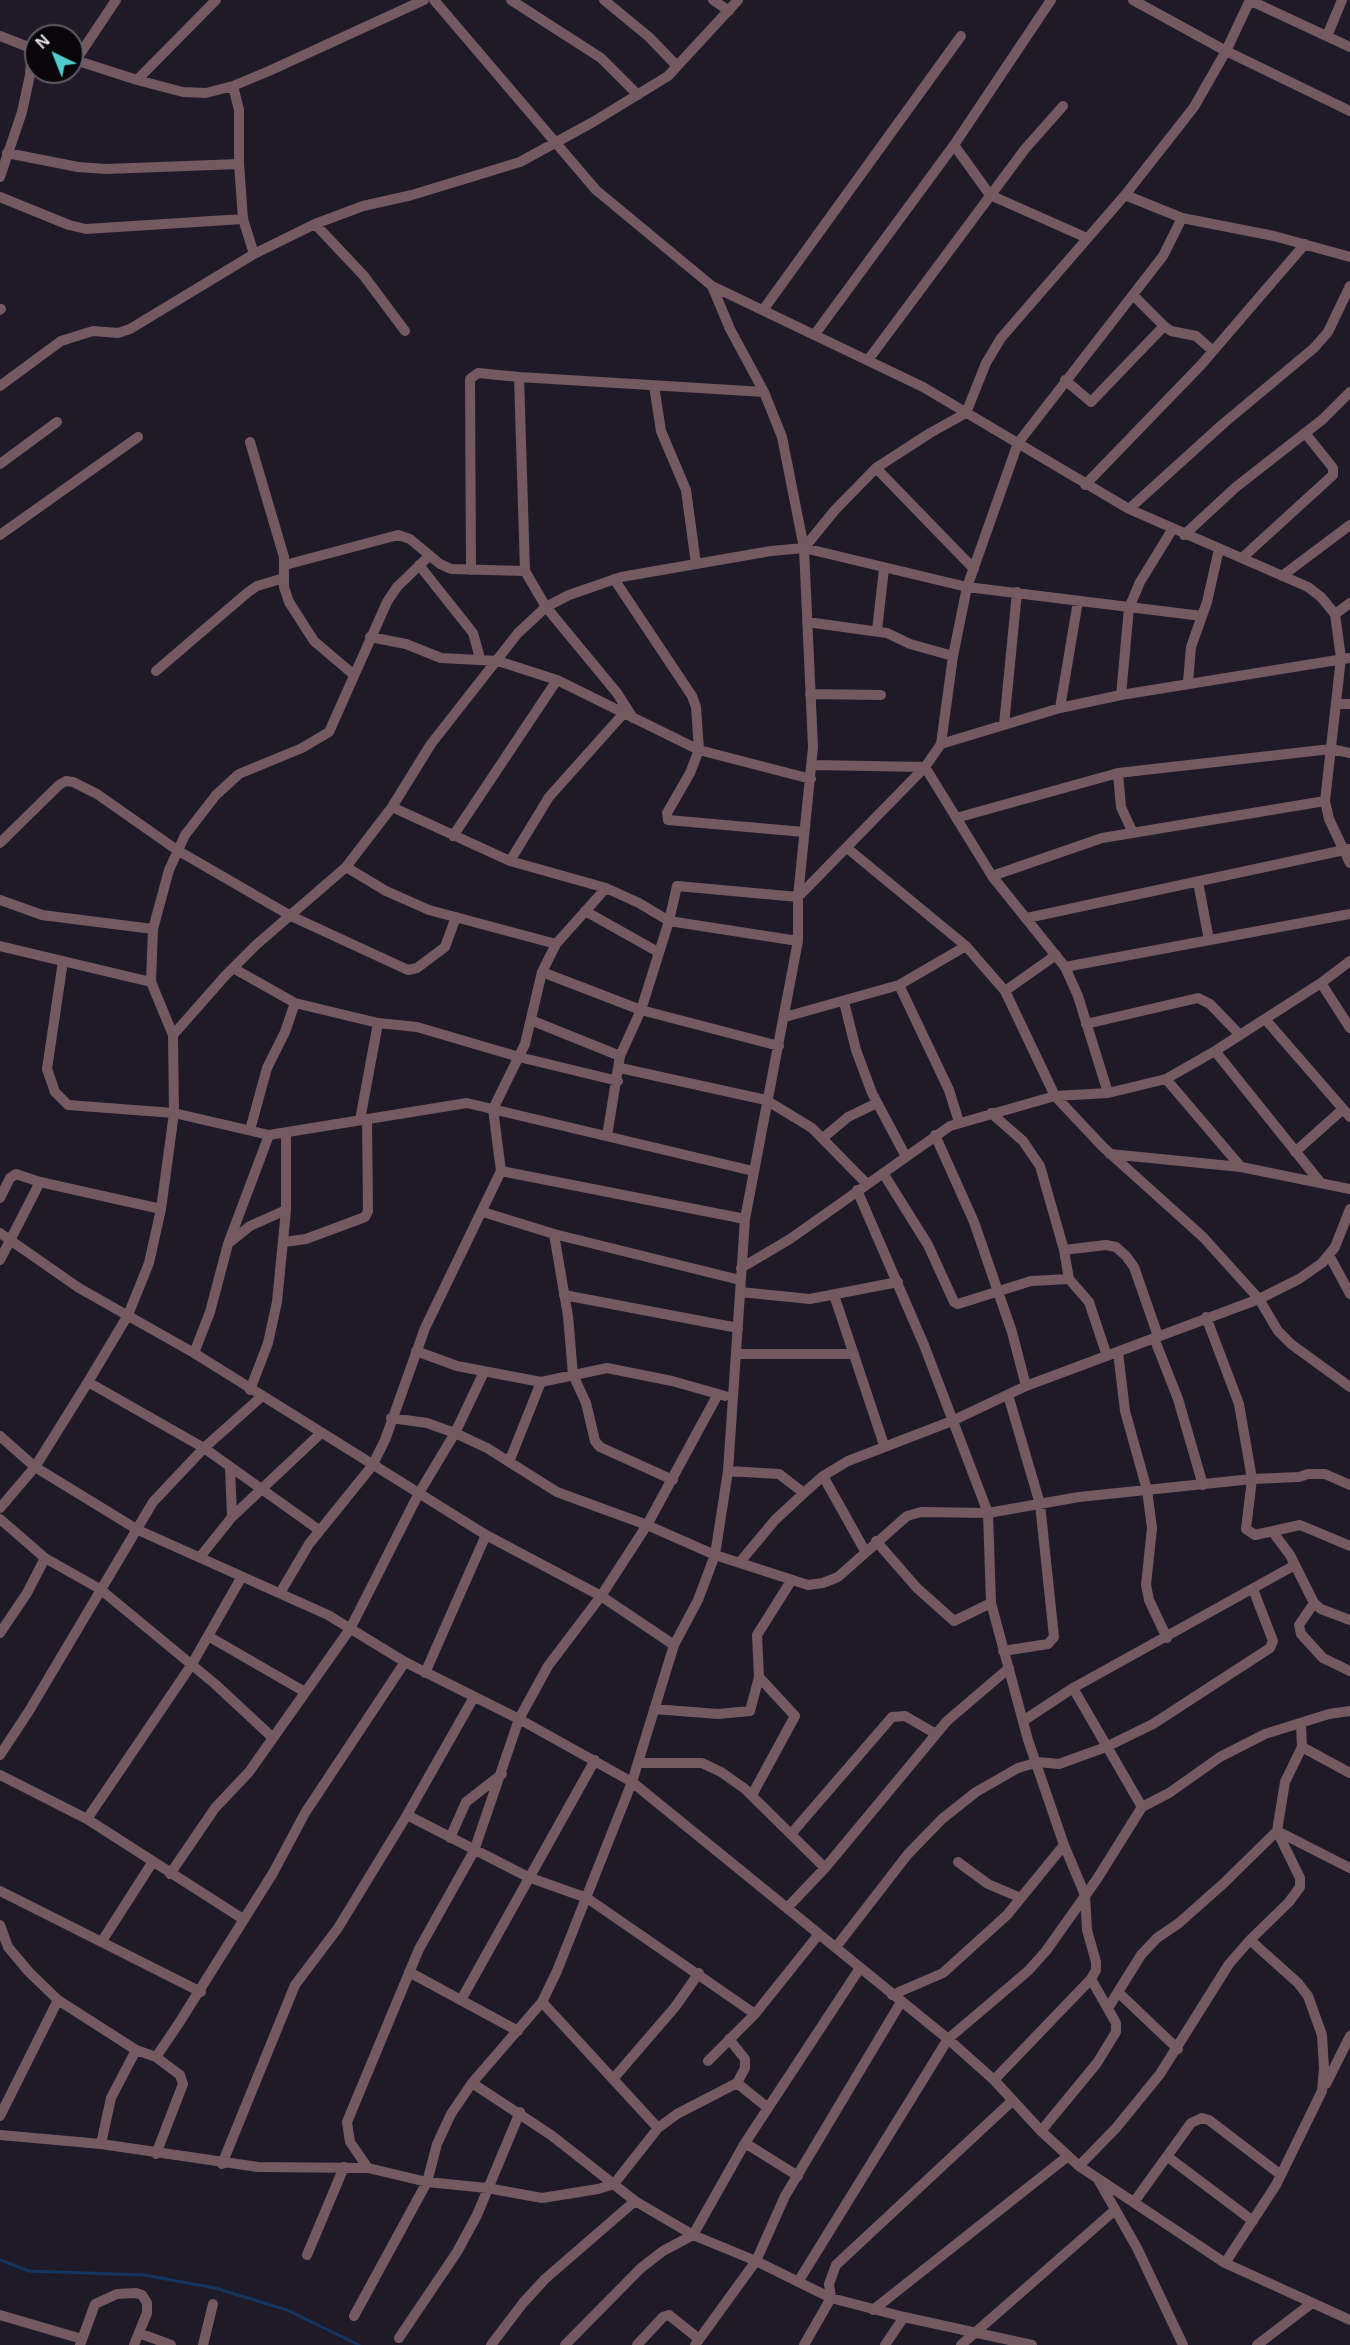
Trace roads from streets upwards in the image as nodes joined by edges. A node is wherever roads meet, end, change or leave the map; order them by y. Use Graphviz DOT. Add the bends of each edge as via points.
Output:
graph roads {
  1 [pos="116,0"];
  2 [pos="216,0"];
  3 [pos="424,0"];
  4 [pos="434,0"];
  5 [pos="511,0"];
  6 [pos="604,0"];
  7 [pos="713,0"];
  8 [pos="738,0"];
  9 [pos="1051,0"];
  10 [pos="1133,0"];
  11 [pos="1250,0"];
  12 [pos="1342,0"];
  13 [pos="729,11"];
  14 [pos="0,36"];
  15 [pos="961,36"];
  16 [pos="1327,36"];
  17 [pos="84,45"];
  18 [pos="24,46"];
  19 [pos="1350,46"];
  20 [pos="1226,51"];
  21 [pos="84,62"];
  22 [pos="677,66"];
  23 [pos="136,80"];
  24 [pos="28,84"];
  25 [pos="233,86"];
  26 [pos="639,95"];
  27 [pos="1063,106"];
  28 [pos="1350,111"];
  29 [pos="556,142"];
  30 [pos="954,145"];
  31 [pos="7,153"];
  32 [pos="239,164"];
  33 [pos="0,177"];
  34 [pos="990,195"];
  35 [pos="1125,195"];
  36 [pos="0,197"];
  37 [pos="1182,218"];
  38 [pos="243,219"];
  39 [pos="315,224"];
  40 [pos="1087,238"];
  41 [pos="1305,244"];
  42 [pos="254,254"];
  43 [pos="1350,257"];
  44 [pos="712,286"];
  45 [pos="1350,286"];
  46 [pos="1134,296"];
  47 [pos="763,310"];
  48 [pos="1164,326"];
  49 [pos="405,331"];
  50 [pos="815,334"];
  51 [pos="1213,351"];
  52 [pos="868,360"];
  53 [pos="519,377"];
  54 [pos="1065,380"];
  55 [pos="0,386"];
  56 [pos="654,386"];
  57 [pos="764,392"];
  58 [pos="1350,392"];
  59 [pos="966,413"];
  60 [pos="57,422"];
  61 [pos="1305,433"];
  62 [pos="138,437"];
  63 [pos="250,442"];
  64 [pos="1018,443"];
  65 [pos="0,464"];
  66 [pos="876,468"];
  67 [pos="1085,485"];
  68 [pos="1129,509"];
  69 [pos="1350,525"];
  70 [pos="1172,530"];
  71 [pos="0,535"];
  72 [pos="1184,535"];
  73 [pos="804,548"];
  74 [pos="1219,549"];
  75 [pos="429,556"];
  76 [pos="1242,558"];
  77 [pos="696,564"];
  78 [pos="285,565"];
  79 [pos="419,566"];
  80 [pos="884,569"];
  81 [pos="974,569"];
  82 [pos="471,570"];
  83 [pos="525,571"];
  84 [pos="1282,576"];
  85 [pos="284,578"];
  86 [pos="614,579"];
  87 [pos="967,587"];
  88 [pos="1017,592"];
  89 [pos="1078,602"];
  90 [pos="1350,603"];
  91 [pos="546,607"];
  92 [pos="1129,608"];
  93 [pos="1335,614"];
  94 [pos="1202,616"];
  95 [pos="807,622"];
  96 [pos="876,630"];
  97 [pos="370,637"];
  98 [pos="953,656"];
  99 [pos="480,658"];
  100 [pos="1345,658"];
  101 [pos="498,661"];
  102 [pos="156,671"];
  103 [pos="354,675"];
  104 [pos="557,680"];
  105 [pos="1188,682"];
  106 [pos="810,694"];
  107 [pos="881,695"];
  108 [pos="1121,695"];
  109 [pos="1338,704"];
  110 [pos="1350,704"];
  111 [pos="1060,708"];
  112 [pos="628,716"];
  113 [pos="1004,725"];
  114 [pos="941,744"];
  115 [pos="1331,749"];
  116 [pos="699,750"];
  117 [pos="1350,753"];
  118 [pos="812,765"];
  119 [pos="925,767"];
  120 [pos="1118,773"];
  121 [pos="811,779"];
  122 [pos="1325,801"];
  123 [pos="392,807"];
  124 [pos="956,818"];
  125 [pos="1132,831"];
  126 [pos="804,832"];
  127 [pos="453,837"];
  128 [pos="0,843"];
  129 [pos="847,848"];
  130 [pos="177,850"];
  131 [pos="1347,850"];
  132 [pos="510,861"];
  133 [pos="1350,863"];
  134 [pos="346,867"];
  135 [pos="992,876"];
  136 [pos="1198,882"];
  137 [pos="606,888"];
  138 [pos="798,897"];
  139 [pos="0,900"];
  140 [pos="585,911"];
  141 [pos="1350,914"];
  142 [pos="291,916"];
  143 [pos="456,918"];
  144 [pos="1027,918"];
  145 [pos="669,921"];
  146 [pos="153,929"];
  147 [pos="1209,940"];
  148 [pos="798,941"];
  149 [pos="556,944"];
  150 [pos="0,946"];
  151 [pos="966,946"];
  152 [pos="658,952"];
  153 [pos="1056,955"];
  154 [pos="63,961"];
  155 [pos="1350,961"];
  156 [pos="1065,967"];
  157 [pos="233,968"];
  158 [pos="542,972"];
  159 [pos="151,982"];
  160 [pos="1321,983"];
  161 [pos="899,985"];
  162 [pos="1005,991"];
  163 [pos="844,1002"];
  164 [pos="295,1003"];
  165 [pos="641,1010"];
  166 [pos="785,1017"];
  167 [pos="1347,1017"];
  168 [pos="1265,1019"];
  169 [pos="532,1021"];
  170 [pos="378,1023"];
  171 [pos="1086,1024"];
  172 [pos="1350,1028"];
  173 [pos="173,1035"];
  174 [pos="1240,1035"];
  175 [pos="779,1046"];
  176 [pos="1215,1051"];
  177 [pos="620,1056"];
  178 [pos="519,1058"];
  179 [pos="620,1068"];
  180 [pos="1166,1079"];
  181 [pos="618,1081"];
  182 [pos="1108,1092"];
  183 [pos="1055,1096"];
  184 [pos="766,1100"];
  185 [pos="877,1103"];
  186 [pos="493,1108"];
  187 [pos="174,1113"];
  188 [pos="991,1113"];
  189 [pos="1347,1113"];
  190 [pos="364,1119"];
  191 [pos="959,1122"];
  192 [pos="250,1130"];
  193 [pos="286,1133"];
  194 [pos="269,1135"];
  195 [pos="934,1135"];
  196 [pos="607,1136"];
  197 [pos="823,1138"];
  198 [pos="1295,1152"];
  199 [pos="1110,1154"];
  200 [pos="905,1155"];
  201 [pos="1241,1167"];
  202 [pos="501,1171"];
  203 [pos="753,1171"];
  204 [pos="883,1173"];
  205 [pos="40,1182"];
  206 [pos="1320,1182"];
  207 [pos="862,1187"];
  208 [pos="1350,1189"];
  209 [pos="0,1198"];
  210 [pos="161,1209"];
  211 [pos="1350,1209"];
  212 [pos="286,1210"];
  213 [pos="483,1212"];
  214 [pos="745,1219"];
  215 [pos="0,1233"];
  216 [pos="554,1234"];
  217 [pos="12,1240"];
  218 [pos="284,1242"];
  219 [pos="228,1244"];
  220 [pos="1064,1250"];
  221 [pos="1329,1255"];
  222 [pos="0,1260"];
  223 [pos="741,1268"];
  224 [pos="1069,1279"];
  225 [pos="898,1282"];
  226 [pos="740,1286"];
  227 [pos="997,1291"];
  228 [pos="1350,1294"];
  229 [pos="564,1295"];
  230 [pos="834,1295"];
  231 [pos="1259,1299"];
  232 [pos="128,1315"];
  233 [pos="1206,1317"];
  234 [pos="738,1328"];
  235 [pos="1156,1337"];
  236 [pos="416,1351"];
  237 [pos="1118,1352"];
  238 [pos="194,1353"];
  239 [pos="736,1354"];
  240 [pos="854,1354"];
  241 [pos="1107,1356"];
  242 [pos="484,1372"];
  243 [pos="573,1375"];
  244 [pos="88,1382"];
  245 [pos="541,1382"];
  246 [pos="1026,1386"];
  247 [pos="1350,1387"];
  248 [pos="250,1390"];
  249 [pos="718,1394"];
  250 [pos="1008,1395"];
  251 [pos="261,1397"];
  252 [pos="733,1398"];
  253 [pos="391,1419"];
  254 [pos="952,1420"];
  255 [pos="321,1433"];
  256 [pos="455,1433"];
  257 [pos="0,1437"];
  258 [pos="884,1445"];
  259 [pos="204,1448"];
  260 [pos="508,1462"];
  261 [pos="372,1466"];
  262 [pos="35,1467"];
  263 [pos="231,1467"];
  264 [pos="728,1471"];
  265 [pos="823,1476"];
  266 [pos="1252,1479"];
  267 [pos="673,1480"];
  268 [pos="1203,1485"];
  269 [pos="1350,1485"];
  270 [pos="262,1488"];
  271 [pos="1147,1490"];
  272 [pos="419,1493"];
  273 [pos="804,1493"];
  274 [pos="1040,1504"];
  275 [pos="0,1508"];
  276 [pos="988,1513"];
  277 [pos="232,1517"];
  278 [pos="0,1519"];
  279 [pos="647,1526"];
  280 [pos="138,1530"];
  281 [pos="320,1530"];
  282 [pos="1272,1531"];
  283 [pos="486,1535"];
  284 [pos="876,1541"];
  285 [pos="1350,1546"];
  286 [pos="865,1551"];
  287 [pos="715,1556"];
  288 [pos="200,1557"];
  289 [pos="45,1558"];
  290 [pos="740,1562"];
  291 [pos="1295,1565"];
  292 [pos="241,1578"];
  293 [pos="791,1581"];
  294 [pos="100,1589"];
  295 [pos="1253,1589"];
  296 [pos="280,1593"];
  297 [pos="601,1596"];
  298 [pos="991,1603"];
  299 [pos="1314,1603"];
  300 [pos="1350,1620"];
  301 [pos="350,1629"];
  302 [pos="0,1633"];
  303 [pos="208,1636"];
  304 [pos="1167,1638"];
  305 [pos="674,1645"];
  306 [pos="1004,1651"];
  307 [pos="405,1662"];
  308 [pos="192,1664"];
  309 [pos="1009,1668"];
  310 [pos="1350,1671"];
  311 [pos="425,1673"];
  312 [pos="759,1677"];
  313 [pos="1073,1688"];
  314 [pos="304,1692"];
  315 [pos="474,1697"];
  316 [pos="654,1709"];
  317 [pos="1350,1711"];
  318 [pos="519,1719"];
  319 [pos="1023,1721"];
  320 [pos="1301,1724"];
  321 [pos="936,1734"];
  322 [pos="272,1737"];
  323 [pos="1106,1747"];
  324 [pos="1302,1747"];
  325 [pos="0,1755"];
  326 [pos="595,1760"];
  327 [pos="1038,1762"];
  328 [pos="638,1763"];
  329 [pos="1350,1773"];
  330 [pos="502,1774"];
  331 [pos="0,1775"];
  332 [pos="632,1782"];
  333 [pos="752,1795"];
  334 [pos="1142,1807"];
  335 [pos="407,1815"];
  336 [pos="87,1819"];
  337 [pos="1276,1831"];
  338 [pos="791,1834"];
  339 [pos="450,1838"];
  340 [pos="1064,1845"];
  341 [pos="474,1851"];
  342 [pos="958,1862"];
  343 [pos="152,1863"];
  344 [pos="825,1868"];
  345 [pos="1350,1868"];
  346 [pos="170,1874"];
  347 [pos="528,1877"];
  348 [pos="0,1892"];
  349 [pos="1085,1895"];
  350 [pos="587,1898"];
  351 [pos="1021,1898"];
  352 [pos="787,1908"];
  353 [pos="243,1919"];
  354 [pos="0,1924"];
  355 [pos="819,1934"];
  356 [pos="1250,1940"];
  357 [pos="102,1941"];
  358 [pos="836,1947"];
  359 [pos="860,1968"];
  360 [pos="409,1972"];
  361 [pos="699,1974"];
  362 [pos="1091,1979"];
  363 [pos="201,1992"];
  364 [pos="1118,1992"];
  365 [pos="896,1999"];
  366 [pos="58,2000"];
  367 [pos="461,2000"];
  368 [pos="542,2002"];
  369 [pos="1108,2008"];
  370 [pos="755,2014"];
  371 [pos="518,2031"];
  372 [pos="1350,2036"];
  373 [pos="729,2039"];
  374 [pos="948,2039"];
  375 [pos="1178,2049"];
  376 [pos="136,2050"];
  377 [pos="156,2057"];
  378 [pos="708,2061"];
  379 [pos="613,2079"];
  380 [pos="994,2080"];
  381 [pos="472,2083"];
  382 [pos="737,2083"];
  383 [pos="1322,2091"];
  384 [pos="1012,2101"];
  385 [pos="768,2108"];
  386 [pos="520,2112"];
  387 [pos="0,2116"];
  388 [pos="658,2128"];
  389 [pos="1041,2131"];
  390 [pos="0,2135"];
  391 [pos="746,2143"];
  392 [pos="101,2144"];
  393 [pos="156,2154"];
  394 [pos="1068,2156"];
  395 [pos="1168,2157"];
  396 [pos="222,2164"];
  397 [pos="1079,2166"];
  398 [pos="345,2167"];
  399 [pos="368,2168"];
  400 [pos="1281,2175"];
  401 [pos="798,2176"];
  402 [pos="1099,2180"];
  403 [pos="426,2182"];
  404 [pos="614,2184"];
  405 [pos="487,2188"];
  406 [pos="635,2201"];
  407 [pos="1134,2202"];
  408 [pos="1115,2210"];
  409 [pos="1253,2221"];
  410 [pos="693,2235"];
  411 [pos="307,2255"];
  412 [pos="756,2261"];
  413 [pos="1225,2263"];
  414 [pos="798,2282"];
  415 [pos="831,2298"];
  416 [pos="1312,2303"];
  417 [pos="213,2304"];
  418 [pos="873,2310"];
  419 [pos="0,2315"];
  420 [pos="354,2316"];
  421 [pos="904,2317"];
  422 [pos="1350,2320"];
  423 [pos="139,2333"];
  424 [pos="975,2334"];
  425 [pos="399,2338"];
  426 [pos="81,2342"];
  427 [pos="697,2342"];
  428 [pos="892,2342"];
  429 [pos="134,2345"];
  430 [pos="171,2345"];
  431 [pos="203,2345"];
  432 [pos="491,2345"];
  433 [pos="565,2345"];
  434 [pos="637,2345"];
  435 [pos="804,2345"];
  436 [pos="961,2345"];
  437 [pos="1032,2345"];
  438 [pos="1183,2345"];
  439 [pos="1257,2345"];
  1 -- 17 [label="street"];
  2 -- 23 [label="street"];
  3 -- 25 [label="street"];
  4 -- 29 [label="street"];
  5 -- 26 [label="street" via="601,58"];
  6 -- 22 [label="street"];
  7 -- 13 [label="street"];
  8 -- 13 [label="street"];
  9 -- 30 [label="street"];
  10 -- 20 [label="street"];
  11 -- 16 [label="street"];
  11 -- 20 [label="street"];
  12 -- 16 [label="street"];
  13 -- 22 [label="street"];
  14 -- 18 [label="street"];
  15 -- 47 [label="street"];
  16 -- 19 [label="street"];
  20 -- 28 [label="street"];
  20 -- 35 [label="street" via="1194,107"];
  21 -- 23 [label="street"];
  22 -- 26 [label="street"];
  23 -- 25 [label="street" via="206,93"];
  24 -- 31 [label="street"];
  25 -- 32 [label="street" via="239,110"];
  26 -- 29 [label="street"];
  27 -- 34 [label="street"];
  29 -- 39 [label="street" via="501,169 363,206"];
  29 -- 44 [label="street" via="596,190"];
  30 -- 34 [label="street"];
  30 -- 50 [label="street"];
  31 -- 32 [label="street" via="106,169"];
  31 -- 33 [label="street"];
  32 -- 38 [label="street"];
  34 -- 40 [label="street"];
  34 -- 52 [label="street"];
  35 -- 37 [label="street"];
  35 -- 40 [label="street"];
  36 -- 38 [label="street" via="86,229"];
  37 -- 41 [label="street"];
  37 -- 46 [label="street" via="1163,256"];
  38 -- 42 [label="street"];
  39 -- 42 [label="street"];
  39 -- 49 [label="street" via="364,276"];
  40 -- 59 [label="street" via="1001,338 986,363"];
  41 -- 43 [label="street"];
  41 -- 51 [label="street"];
  42 -- 55 [label="street" via="130,329 118,333 93,331 61,341"];
  44 -- 47 [label="street"];
  44 -- 57 [label="street"];
  45 -- 68 [label="street" via="1328,332 1314,348"];
  46 -- 48 [label="street"];
  46 -- 54 [label="street"];
  47 -- 50 [label="street"];
  48 -- 51 [label="street" via="1196,336"];
  48 -- 54 [label="street" via="1091,402"];
  50 -- 52 [label="street"];
  51 -- 67 [label="street"];
  52 -- 59 [label="street"];
  53 -- 56 [label="street"];
  53 -- 82 [label="street" via="478,373 470,379"];
  53 -- 83 [label="street"];
  54 -- 64 [label="street"];
  56 -- 57 [label="street"];
  56 -- 77 [label="street" via="661,431 686,490"];
  57 -- 73 [label="street" via="782,438"];
  58 -- 61 [label="street"];
  59 -- 64 [label="street"];
  59 -- 66 [label="street"];
  60 -- 65 [label="street"];
  61 -- 72 [label="street" via="1236,487"];
  61 -- 76 [label="street" via="1333,468 1333,475"];
  62 -- 71 [label="street"];
  63 -- 78 [label="street"];
  64 -- 67 [label="street"];
  64 -- 81 [label="street"];
  66 -- 73 [label="street"];
  66 -- 81 [label="street"];
  67 -- 68 [label="street"];
  68 -- 70 [label="street"];
  69 -- 84 [label="street"];
  70 -- 72 [label="street"];
  70 -- 92 [label="street"];
  72 -- 74 [label="street"];
  73 -- 77 [label="street"];
  73 -- 80 [label="street"];
  73 -- 95 [label="street"];
  74 -- 76 [label="street"];
  74 -- 94 [label="street"];
  75 -- 78 [label="street" via="410,539 398,535"];
  75 -- 79 [label="street"];
  75 -- 82 [label="street" via="451,569"];
  76 -- 84 [label="street"];
  77 -- 86 [label="street"];
  78 -- 85 [label="street"];
  79 -- 97 [label="street" via="387,602"];
  79 -- 99 [label="street" via="473,633"];
  80 -- 87 [label="street"];
  80 -- 96 [label="street"];
  81 -- 87 [label="street"];
  82 -- 83 [label="street"];
  83 -- 91 [label="street"];
  84 -- 93 [label="street" via="1322,597"];
  85 -- 102 [label="street" via="247,592"];
  85 -- 103 [label="street" via="289,602 314,642"];
  86 -- 91 [label="street"];
  86 -- 116 [label="street" via="692,696"];
  87 -- 88 [label="street"];
  87 -- 98 [label="street"];
  88 -- 89 [label="street"];
  88 -- 113 [label="street"];
  89 -- 92 [label="street"];
  89 -- 111 [label="street"];
  90 -- 93 [label="street"];
  91 -- 101 [label="street" via="518,633"];
  91 -- 112 [label="street" via="612,686"];
  92 -- 94 [label="street"];
  92 -- 108 [label="street"];
  93 -- 100 [label="street"];
  94 -- 105 [label="street" via="1191,647"];
  95 -- 96 [label="street"];
  95 -- 106 [label="street"];
  96 -- 98 [label="street"];
  97 -- 99 [label="street" via="406,644 441,658"];
  97 -- 103 [label="street"];
  98 -- 114 [label="street"];
  99 -- 101 [label="street"];
  100 -- 105 [label="street"];
  100 -- 109 [label="street"];
  101 -- 104 [label="street"];
  101 -- 123 [label="street" via="431,744"];
  103 -- 130 [label="street" via="329,732 302,748 239,774 195,820"];
  104 -- 112 [label="street"];
  104 -- 127 [label="street"];
  105 -- 108 [label="street"];
  106 -- 107 [label="street"];
  106 -- 118 [label="street"];
  108 -- 111 [label="street"];
  109 -- 110 [label="street"];
  109 -- 115 [label="street"];
  111 -- 113 [label="street"];
  112 -- 116 [label="street"];
  112 -- 132 [label="street" via="549,797"];
  113 -- 114 [label="street"];
  114 -- 119 [label="street"];
  115 -- 117 [label="street"];
  115 -- 120 [label="street"];
  115 -- 122 [label="street"];
  116 -- 121 [label="street"];
  116 -- 126 [label="street" via="667,813 671,823"];
  118 -- 119 [label="street"];
  118 -- 121 [label="street"];
  119 -- 124 [label="street"];
  119 -- 129 [label="street"];
  120 -- 124 [label="street"];
  120 -- 125 [label="street" via="1121,807"];
  121 -- 126 [label="street"];
  122 -- 125 [label="street"];
  122 -- 131 [label="street" via="1329,819"];
  123 -- 127 [label="street"];
  123 -- 134 [label="street"];
  124 -- 135 [label="street"];
  125 -- 135 [label="street" via="1102,837"];
  126 -- 138 [label="street"];
  127 -- 132 [label="street"];
  128 -- 130 [label="street" via="66,781 97,794"];
  129 -- 138 [label="street"];
  129 -- 151 [label="street"];
  130 -- 142 [label="street"];
  130 -- 146 [label="street"];
  131 -- 133 [label="street"];
  131 -- 136 [label="street"];
  132 -- 137 [label="street"];
  134 -- 142 [label="street"];
  134 -- 143 [label="street" via="386,891"];
  135 -- 144 [label="street"];
  136 -- 144 [label="street"];
  136 -- 147 [label="street"];
  137 -- 140 [label="street"];
  137 -- 145 [label="street"];
  138 -- 145 [label="street" via="677,886"];
  138 -- 148 [label="street"];
  139 -- 146 [label="street" via="42,915"];
  140 -- 149 [label="street"];
  140 -- 152 [label="street"];
  141 -- 147 [label="street"];
  142 -- 143 [label="street" via="408,970 417,968 444,947"];
  142 -- 157 [label="street"];
  143 -- 149 [label="street"];
  144 -- 153 [label="street"];
  145 -- 148 [label="street"];
  145 -- 152 [label="street"];
  146 -- 159 [label="street"];
  147 -- 156 [label="street"];
  148 -- 166 [label="street"];
  149 -- 158 [label="street"];
  150 -- 154 [label="street"];
  151 -- 161 [label="street"];
  151 -- 162 [label="street"];
  152 -- 165 [label="street"];
  153 -- 156 [label="street"];
  153 -- 162 [label="street"];
  154 -- 159 [label="street"];
  154 -- 187 [label="street" via="47,1057 55,1092 68,1105"];
  155 -- 160 [label="street"];
  156 -- 171 [label="street"];
  157 -- 164 [label="street"];
  157 -- 173 [label="street"];
  158 -- 165 [label="street"];
  158 -- 169 [label="street"];
  159 -- 173 [label="street"];
  160 -- 167 [label="street"];
  160 -- 168 [label="street"];
  161 -- 163 [label="street"];
  161 -- 191 [label="street" via="949,1090"];
  162 -- 183 [label="street"];
  163 -- 166 [label="street"];
  163 -- 185 [label="street" via="856,1050"];
  164 -- 170 [label="street"];
  164 -- 192 [label="street" via="267,1068"];
  165 -- 175 [label="street"];
  165 -- 177 [label="street"];
  166 -- 175 [label="street"];
  167 -- 172 [label="street"];
  168 -- 174 [label="street"];
  168 -- 189 [label="street"];
  169 -- 177 [label="street"];
  169 -- 178 [label="street"];
  170 -- 178 [label="street" via="417,1027"];
  170 -- 190 [label="street"];
  171 -- 174 [label="street" via="1198,998 1210,1004"];
  171 -- 182 [label="street"];
  173 -- 187 [label="street"];
  174 -- 176 [label="street"];
  175 -- 184 [label="street"];
  176 -- 180 [label="street"];
  176 -- 198 [label="street"];
  177 -- 179 [label="street"];
  178 -- 181 [label="street"];
  178 -- 186 [label="street"];
  179 -- 181 [label="street"];
  179 -- 184 [label="street"];
  180 -- 182 [label="street"];
  180 -- 201 [label="street"];
  181 -- 196 [label="street"];
  182 -- 183 [label="street"];
  183 -- 188 [label="street"];
  183 -- 199 [label="street"];
  184 -- 197 [label="street" via="802,1120"];
  184 -- 203 [label="street"];
  185 -- 197 [label="street" via="848,1117"];
  185 -- 200 [label="street"];
  186 -- 190 [label="street" via="452,1104"];
  186 -- 196 [label="street"];
  186 -- 202 [label="street"];
  187 -- 192 [label="street"];
  187 -- 210 [label="street"];
  188 -- 191 [label="street"];
  188 -- 220 [label="street" via="1023,1141 1040,1166"];
  189 -- 198 [label="street"];
  190 -- 193 [label="street"];
  190 -- 218 [label="street" via="368,1211 365,1217 306,1239"];
  191 -- 195 [label="street"];
  192 -- 194 [label="street"];
  193 -- 194 [label="street"];
  193 -- 212 [label="street"];
  194 -- 219 [label="street"];
  195 -- 200 [label="street"];
  195 -- 227 [label="street" via="974,1222"];
  196 -- 203 [label="street" via="694,1160"];
  197 -- 207 [label="street"];
  198 -- 206 [label="street"];
  199 -- 201 [label="street"];
  199 -- 231 [label="street" via="1203,1237"];
  200 -- 204 [label="street"];
  201 -- 206 [label="street"];
  202 -- 213 [label="street"];
  202 -- 214 [label="street"];
  203 -- 214 [label="street"];
  204 -- 207 [label="street"];
  204 -- 227 [label="street" via="928,1245 954,1302"];
  205 -- 209 [label="street" via="12,1175"];
  205 -- 210 [label="street"];
  205 -- 217 [label="street"];
  206 -- 208 [label="street"];
  207 -- 223 [label="street" via="790,1239"];
  207 -- 225 [label="street"];
  210 -- 232 [label="street" via="149,1263"];
  211 -- 221 [label="street"];
  212 -- 218 [label="street"];
  212 -- 219 [label="street" via="250,1226"];
  213 -- 216 [label="street"];
  213 -- 236 [label="street"];
  214 -- 223 [label="street"];
  215 -- 217 [label="street"];
  216 -- 226 [label="street"];
  216 -- 229 [label="street"];
  217 -- 222 [label="street"];
  217 -- 232 [label="street" via="80,1288"];
  218 -- 248 [label="street" via="268,1343"];
  219 -- 238 [label="street" via="210,1312"];
  220 -- 224 [label="street"];
  220 -- 235 [label="street" via="1106,1245 1116,1247 1126,1256 1134,1267"];
  221 -- 228 [label="street"];
  221 -- 231 [label="street" via="1299,1279"];
  223 -- 226 [label="street"];
  224 -- 227 [label="street" via="1031,1281"];
  224 -- 241 [label="street" via="1089,1302"];
  225 -- 230 [label="street"];
  225 -- 254 [label="street"];
  226 -- 230 [label="street" via="810,1299"];
  226 -- 234 [label="street"];
  227 -- 246 [label="street"];
  229 -- 234 [label="street"];
  229 -- 243 [label="street"];
  230 -- 240 [label="street"];
  231 -- 233 [label="street"];
  231 -- 247 [label="street" via="1278,1331 1291,1344"];
  232 -- 238 [label="street"];
  232 -- 244 [label="street"];
  233 -- 235 [label="street"];
  233 -- 266 [label="street" via="1239,1404"];
  234 -- 239 [label="street"];
  235 -- 237 [label="street"];
  235 -- 268 [label="street"];
  236 -- 242 [label="street"];
  236 -- 253 [label="street"];
  237 -- 241 [label="street"];
  237 -- 271 [label="street" via="1125,1411"];
  238 -- 248 [label="street"];
  239 -- 240 [label="street"];
  239 -- 252 [label="street"];
  240 -- 258 [label="street"];
  241 -- 246 [label="street"];
  242 -- 245 [label="street"];
  242 -- 256 [label="street"];
  243 -- 245 [label="street"];
  243 -- 249 [label="street" via="615,1368"];
  243 -- 267 [label="street" via="600,1447"];
  244 -- 259 [label="street"];
  244 -- 262 [label="street"];
  245 -- 260 [label="street"];
  246 -- 250 [label="street"];
  248 -- 251 [label="street"];
  249 -- 252 [label="street"];
  249 -- 267 [label="street"];
  250 -- 254 [label="street"];
  250 -- 274 [label="street"];
  251 -- 255 [label="street"];
  251 -- 259 [label="street"];
  252 -- 264 [label="street"];
  253 -- 256 [label="street" via="427,1423"];
  253 -- 261 [label="street"];
  254 -- 258 [label="street"];
  254 -- 276 [label="street"];
  255 -- 261 [label="street"];
  255 -- 270 [label="street"];
  256 -- 260 [label="street"];
  256 -- 272 [label="street"];
  257 -- 262 [label="street"];
  258 -- 265 [label="street"];
  259 -- 263 [label="street"];
  259 -- 280 [label="street" via="167,1484"];
  260 -- 279 [label="street" via="557,1492"];
  261 -- 272 [label="street"];
  261 -- 281 [label="street"];
  262 -- 275 [label="street"];
  262 -- 280 [label="street"];
  263 -- 270 [label="street"];
  263 -- 277 [label="street"];
  264 -- 273 [label="street" via="779,1474"];
  264 -- 287 [label="street"];
  265 -- 273 [label="street"];
  265 -- 286 [label="street"];
  266 -- 268 [label="street"];
  266 -- 269 [label="street" via="1325,1474"];
  266 -- 282 [label="street" via="1246,1529 1255,1535"];
  267 -- 279 [label="street"];
  268 -- 271 [label="street"];
  270 -- 277 [label="street"];
  270 -- 281 [label="street"];
  271 -- 274 [label="street"];
  271 -- 304 [label="street" via="1152,1528 1146,1585"];
  272 -- 283 [label="street"];
  272 -- 301 [label="street"];
  273 -- 290 [label="street"];
  274 -- 276 [label="street"];
  274 -- 306 [label="street" via="1054,1637 1048,1644"];
  276 -- 284 [label="street" via="921,1512 907,1516"];
  276 -- 298 [label="street"];
  277 -- 288 [label="street"];
  278 -- 289 [label="street"];
  279 -- 287 [label="street"];
  279 -- 297 [label="street"];
  280 -- 288 [label="street"];
  280 -- 294 [label="street"];
  281 -- 296 [label="street"];
  282 -- 285 [label="street" via="1300,1525"];
  282 -- 291 [label="street"];
  283 -- 297 [label="street"];
  283 -- 311 [label="street"];
  284 -- 286 [label="street"];
  284 -- 298 [label="street" via="917,1588 954,1621"];
  286 -- 293 [label="street" via="838,1577 808,1585"];
  287 -- 290 [label="street"];
  287 -- 305 [label="street"];
  288 -- 292 [label="street"];
  289 -- 294 [label="street"];
  289 -- 302 [label="street"];
  290 -- 293 [label="street"];
  291 -- 295 [label="street"];
  291 -- 299 [label="street"];
  292 -- 296 [label="street"];
  292 -- 303 [label="street"];
  293 -- 312 [label="street" via="757,1635"];
  294 -- 308 [label="street"];
  294 -- 325 [label="street"];
  295 -- 304 [label="street"];
  295 -- 323 [label="street" via="1273,1641 1270,1648 1153,1724"];
  296 -- 301 [label="street"];
  297 -- 305 [label="street"];
  297 -- 318 [label="street" via="548,1666"];
  298 -- 306 [label="street"];
  299 -- 300 [label="street"];
  299 -- 310 [label="street" via="1299,1625 1300,1634 1323,1658"];
  301 -- 307 [label="street"];
  301 -- 314 [label="street"];
  303 -- 308 [label="street"];
  303 -- 314 [label="street"];
  304 -- 313 [label="street"];
  305 -- 316 [label="street"];
  306 -- 309 [label="street"];
  307 -- 311 [label="street"];
  307 -- 353 [label="street" via="305,1813"];
  308 -- 322 [label="street"];
  308 -- 336 [label="street"];
  309 -- 319 [label="street"];
  309 -- 321 [label="street"];
  311 -- 315 [label="street"];
  312 -- 316 [label="street" via="753,1708 747,1713"];
  312 -- 333 [label="street" via="795,1716"];
  313 -- 319 [label="street"];
  313 -- 323 [label="street"];
  314 -- 322 [label="street"];
  315 -- 318 [label="street"];
  315 -- 335 [label="street"];
  316 -- 328 [label="street"];
  317 -- 320 [label="street"];
  318 -- 326 [label="street"];
  318 -- 330 [label="street"];
  319 -- 327 [label="street"];
  320 -- 324 [label="street"];
  320 -- 334 [label="street" via="1265,1734 1220,1757"];
  321 -- 338 [label="street" via="905,1716 892,1717"];
  321 -- 344 [label="street"];
  322 -- 346 [label="street" via="249,1772 215,1808"];
  323 -- 327 [label="street" via="1059,1764"];
  323 -- 334 [label="street"];
  324 -- 329 [label="street"];
  324 -- 337 [label="street" via="1285,1782"];
  326 -- 332 [label="street"];
  326 -- 347 [label="street"];
  327 -- 340 [label="street"];
  327 -- 358 [label="street" via="1004,1774 942,1819 908,1854"];
  328 -- 332 [label="street"];
  328 -- 333 [label="street" via="702,1763"];
  330 -- 339 [label="street" via="466,1802"];
  330 -- 341 [label="street"];
  331 -- 336 [label="street"];
  332 -- 350 [label="street"];
  332 -- 352 [label="street"];
  333 -- 338 [label="street"];
  334 -- 349 [label="street"];
  335 -- 339 [label="street"];
  335 -- 396 [label="street" via="338,1928 295,1985"];
  336 -- 343 [label="street"];
  337 -- 345 [label="street"];
  337 -- 356 [label="street" via="1300,1878 1300,1887"];
  337 -- 364 [label="street" via="1224,1883 1157,1938 1141,1955"];
  338 -- 344 [label="street"];
  339 -- 341 [label="street"];
  340 -- 349 [label="street"];
  340 -- 351 [label="street"];
  341 -- 347 [label="street"];
  341 -- 360 [label="street"];
  342 -- 351 [label="street" via="988,1884"];
  343 -- 346 [label="street"];
  343 -- 357 [label="street"];
  344 -- 352 [label="street"];
  346 -- 353 [label="street"];
  347 -- 350 [label="street"];
  347 -- 367 [label="street"];
  348 -- 357 [label="street"];
  349 -- 362 [label="street" via="1087,1930 1096,1962"];
  349 -- 374 [label="street" via="1028,1971"];
  350 -- 361 [label="street"];
  350 -- 368 [label="street"];
  351 -- 365 [label="street" via="943,1973"];
  352 -- 355 [label="street"];
  353 -- 363 [label="street"];
  354 -- 366 [label="street" via="8,1947"];
  355 -- 358 [label="street"];
  355 -- 370 [label="street"];
  356 -- 375 [label="street" via="1230,1964"];
  356 -- 383 [label="street" via="1298,1983 1314,2008 1325,2049"];
  357 -- 363 [label="street"];
  358 -- 359 [label="street"];
  359 -- 365 [label="street"];
  359 -- 385 [label="street"];
  360 -- 367 [label="street"];
  360 -- 399 [label="street" via="347,2122 350,2142"];
  361 -- 370 [label="street"];
  361 -- 379 [label="street"];
  362 -- 369 [label="street"];
  362 -- 380 [label="street"];
  363 -- 377 [label="street"];
  364 -- 369 [label="street"];
  364 -- 375 [label="street"];
  365 -- 374 [label="street"];
  365 -- 401 [label="street"];
  366 -- 376 [label="street"];
  366 -- 387 [label="street"];
  367 -- 371 [label="street"];
  368 -- 371 [label="street"];
  368 -- 379 [label="street"];
  369 -- 389 [label="street" via="1116,2023 1113,2040"];
  370 -- 373 [label="street"];
  371 -- 381 [label="street"];
  372 -- 383 [label="street"];
  373 -- 378 [label="street"];
  373 -- 382 [label="street" via="745,2059"];
  374 -- 380 [label="street"];
  374 -- 414 [label="street"];
  375 -- 397 [label="street" via="1139,2101"];
  376 -- 377 [label="street"];
  376 -- 392 [label="street" via="111,2098"];
  377 -- 393 [label="street" via="180,2075 183,2084"];
  379 -- 388 [label="street"];
  380 -- 384 [label="street"];
  381 -- 386 [label="street"];
  381 -- 403 [label="street" via="443,2129"];
  382 -- 385 [label="street"];
  382 -- 388 [label="street" via="676,2114"];
  383 -- 400 [label="street"];
  384 -- 389 [label="street"];
  384 -- 415 [label="street" via="836,2265 829,2284"];
  385 -- 391 [label="street"];
  386 -- 404 [label="street"];
  386 -- 405 [label="street"];
  388 -- 404 [label="street"];
  389 -- 394 [label="street"];
  390 -- 392 [label="street"];
  391 -- 401 [label="street"];
  391 -- 410 [label="street"];
  392 -- 393 [label="street"];
  393 -- 396 [label="street"];
  394 -- 397 [label="street"];
  394 -- 418 [label="street"];
  395 -- 400 [label="street" via="1191,2123 1202,2118"];
  395 -- 407 [label="street"];
  395 -- 409 [label="street"];
  396 -- 398 [label="street" via="292,2169"];
  397 -- 402 [label="street"];
  398 -- 399 [label="street"];
  398 -- 411 [label="street"];
  399 -- 403 [label="street"];
  400 -- 409 [label="street"];
  401 -- 412 [label="street"];
  402 -- 407 [label="street"];
  402 -- 408 [label="street"];
  403 -- 405 [label="street"];
  403 -- 420 [label="street"];
  404 -- 405 [label="street" via="572,2196 542,2198"];
  404 -- 406 [label="street"];
  405 -- 425 [label="street" via="457,2252"];
  406 -- 410 [label="street"];
  406 -- 432 [label="street" via="545,2279"];
  407 -- 413 [label="street"];
  408 -- 424 [label="street"];
  408 -- 438 [label="street"];
  409 -- 413 [label="street"];
  410 -- 412 [label="street"];
  410 -- 433 [label="street" via="641,2268"];
  412 -- 414 [label="street"];
  412 -- 427 [label="street"];
  413 -- 416 [label="street"];
  414 -- 415 [label="street"];
  415 -- 418 [label="street"];
  415 -- 435 [label="street"];
  416 -- 422 [label="street"];
  416 -- 439 [label="street"];
  417 -- 431 [label="street"];
  418 -- 421 [label="street"];
  419 -- 426 [label="street"];
  421 -- 424 [label="street"];
  421 -- 428 [label="street"];
  423 -- 426 [label="street" via="147,2303 136,2293 117,2294 95,2304"];
  423 -- 429 [label="street"];
  423 -- 430 [label="street"];
  424 -- 436 [label="street"];
  424 -- 437 [label="street"];
  427 -- 434 [label="street" via="669,2315"];
}
